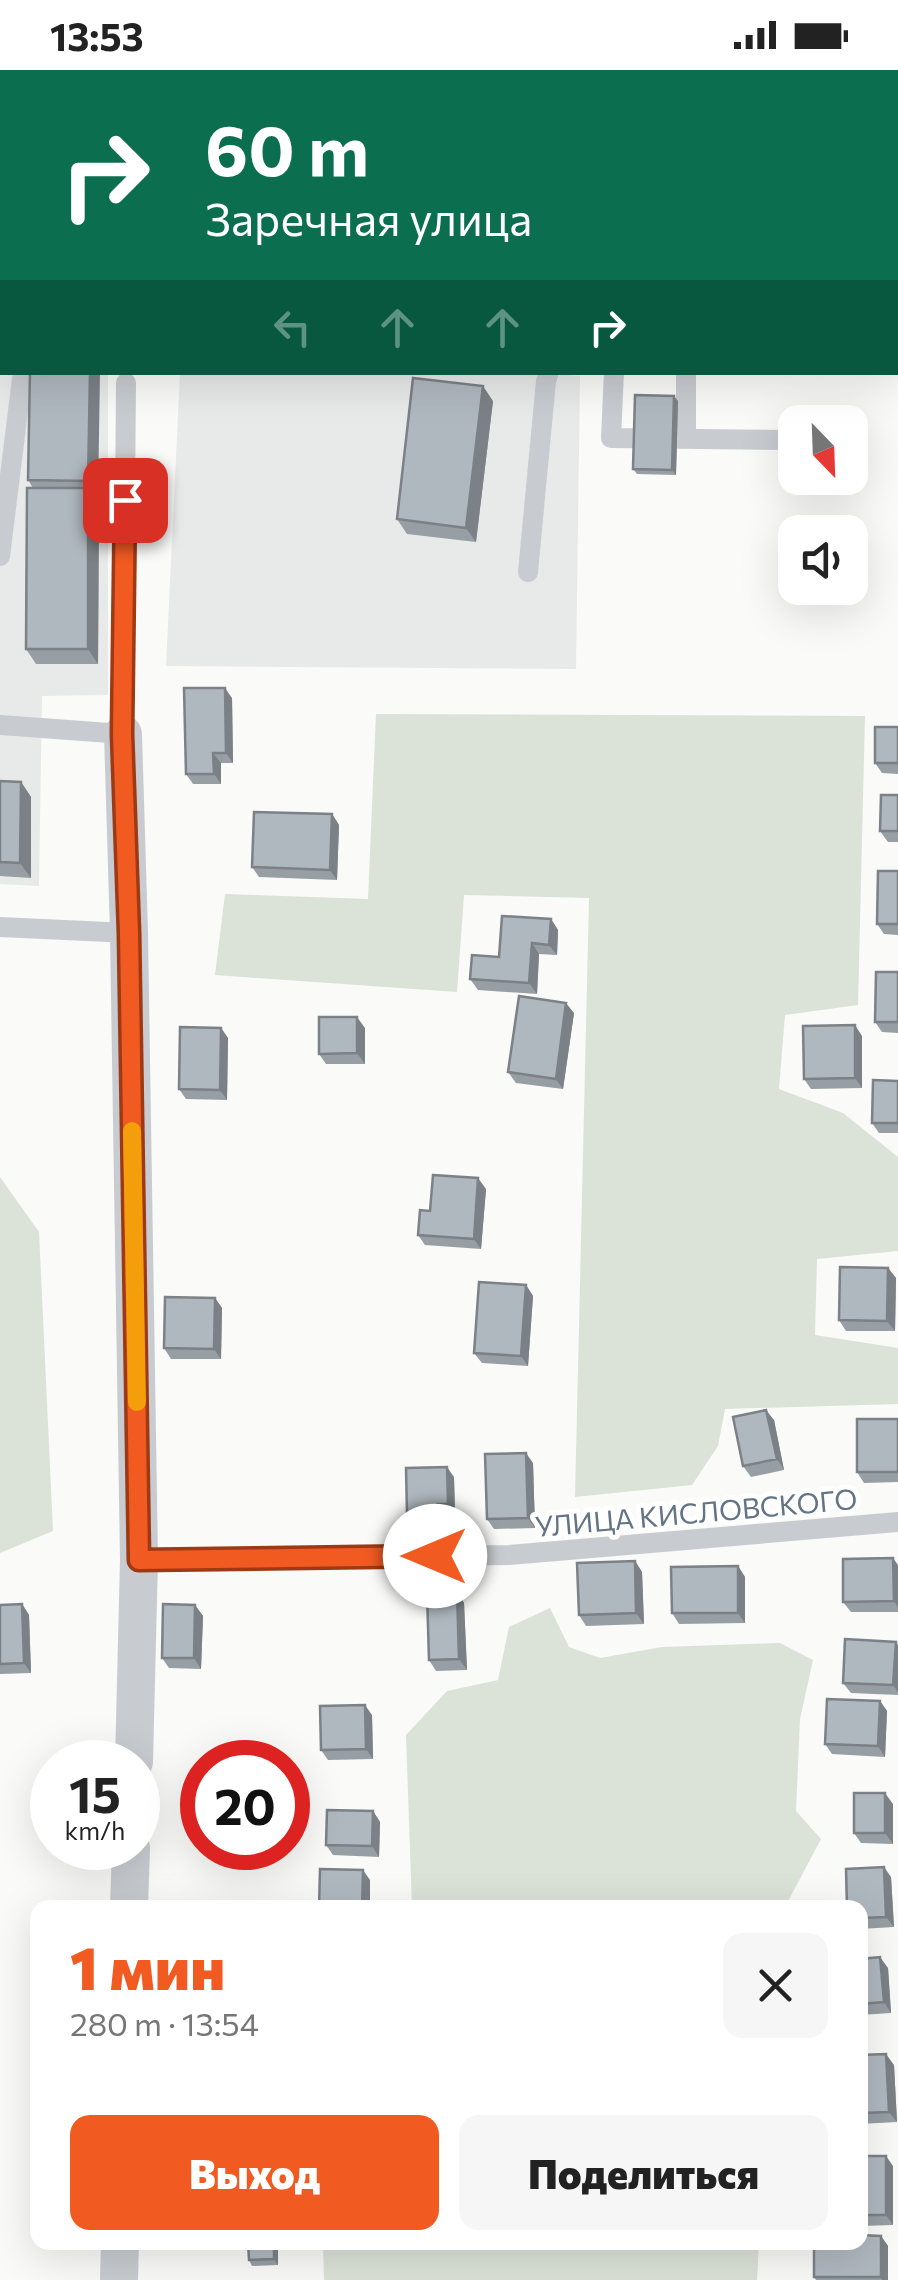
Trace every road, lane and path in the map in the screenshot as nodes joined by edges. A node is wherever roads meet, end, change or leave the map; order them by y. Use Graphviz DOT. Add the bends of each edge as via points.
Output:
graph roads {
  1 [pos="548,375"];
  2 [pos="614,375"];
  3 [pos="686,375"];
  4 [pos="22,379"];
  5 [pos="126,382"];
  6 [pos="686,439"];
  7 [pos="778,440"];
  8 [pos="0,556"];
  9 [pos="528,572"];
  10 [pos="0,724"];
  11 [pos="122,734"];
  12 [pos="0,927"];
  13 [pos="129,933"];
  14 [pos="898,1522"];
  15 [pos="139,1560"];
  16 [pos="135,1740"];
  17 [pos="131,1870"];
  18 [pos="130,1900"];
  19 [pos="120,2250"];
  20 [pos="119,2280"];
  1 -- 9 [label="lane"];
  2 -- 6 [label="lane" via="611,438"];
  3 -- 6 [label="lane"];
  4 -- 8 [label="lane"];
  5 -- 11 [label="lane"];
  6 -- 7 [label="lane"];
  10 -- 11 [label="lane"];
  11 -- 13 [label="street"];
  12 -- 13 [label="lane"];
  13 -- 15 [label="street"];
  14 -- 15 [label="lane, УЛИЦА КИСЛОВСКОГО" via="509,1555"];
  15 -- 16 [label="street"];
  17 -- 18 [label="street"];
  19 -- 20 [label="street"];
}
